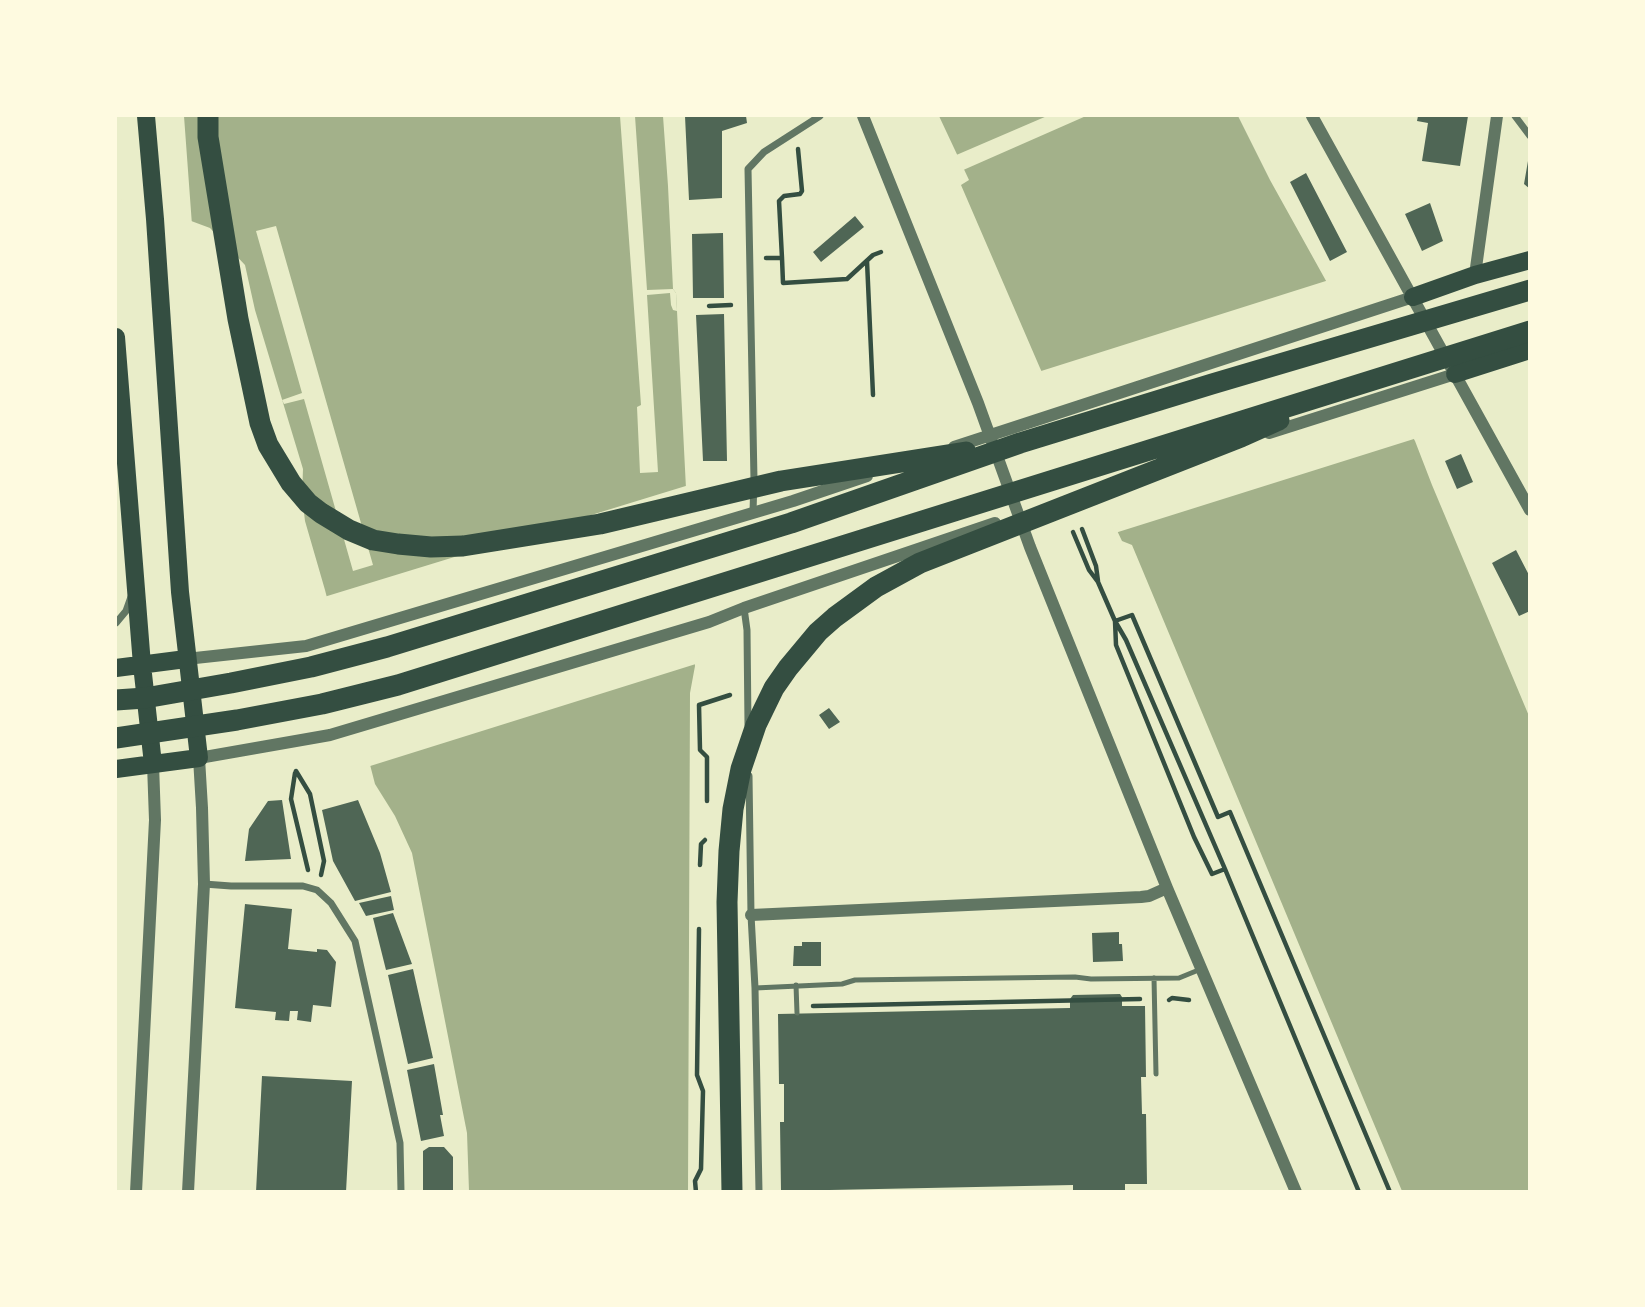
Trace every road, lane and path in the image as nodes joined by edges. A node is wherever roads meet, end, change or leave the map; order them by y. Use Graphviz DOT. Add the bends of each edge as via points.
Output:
graph roads {
  1 [pos="146,116"];
  2 [pos="208,116"];
  3 [pos="820,116"];
  4 [pos="863,116"];
  5 [pos="1312,116"];
  6 [pos="1497,116"];
  7 [pos="1514,116"];
  8 [pos="1530,136"];
  9 [pos="798,148"];
  10 [pos="881,252"];
  11 [pos="750,258"];
  12 [pos="782,258"];
  13 [pos="1530,260"];
  14 [pos="867,261"];
  15 [pos="1475,275"];
  16 [pos="1530,290"];
  17 [pos="1413,298"];
  18 [pos="731,305"];
  19 [pos="709,306"];
  20 [pos="1530,331"];
  21 [pos="116,337"];
  22 [pos="1530,350"];
  23 [pos="1455,374"];
  24 [pos="1371,381"];
  25 [pos="873,395"];
  26 [pos="990,435"];
  27 [pos="1020,443"];
  28 [pos="1530,510"];
  29 [pos="753,512"];
  30 [pos="1019,515"];
  31 [pos="1082,529"];
  32 [pos="1073,532"];
  33 [pos="1098,582"];
  34 [pos="136,586"];
  35 [pos="744,608"];
  36 [pos="1115,621"];
  37 [pos="116,623"];
  38 [pos="186,659"];
  39 [pos="142,665"];
  40 [pos="116,668"];
  41 [pos="116,701"];
  42 [pos="116,738"];
  43 [pos="199,758"];
  44 [pos="153,764"];
  45 [pos="116,769"];
  46 [pos="1225,869"];
  47 [pos="204,884"];
  48 [pos="1167,888"];
  49 [pos="317,890"];
  50 [pos="751,915"];
  51 [pos="1201,969"];
  52 [pos="1154,978"];
  53 [pos="796,985"];
  54 [pos="755,988"];
  55 [pos="1189,1000"];
  56 [pos="1163,1004"];
  57 [pos="1145,1005"];
  58 [pos="806,1007"];
  59 [pos="797,1013"];
  60 [pos="1156,1074"];
  61 [pos="136,1192"];
  62 [pos="188,1192"];
  63 [pos="401,1192"];
  64 [pos="732,1192"];
  65 [pos="759,1192"];
  66 [pos="1296,1192"];
  67 [pos="1359,1192"];
  68 [pos="1390,1192"];
  1 -- 38 [label="main road"];
  2 -- 27 [label="highway" via="236,306 260,423 278,463 308,503 373,540 431,547 472,544 600,524 781,481"];
  3 -- 11 [label="street" via="764,152 748,169"];
  4 -- 26 [label="street"];
  5 -- 17 [label="street"];
  6 -- 15 [label="street"];
  7 -- 8 [label="street"];
  9 -- 12 [label="path" via="802,191 779,201"];
  10 -- 14 [label="path"];
  11 -- 12 [label="path"];
  11 -- 29 [label="street"];
  12 -- 14 [label="path" via="783,283 847,279"];
  13 -- 15 [label="main road"];
  14 -- 25 [label="path"];
  15 -- 17 [label="main road"];
  16 -- 27 [label="highway"];
  17 -- 23 [label="street"];
  17 -- 26 [label="street"];
  18 -- 19 [label="path"];
  20 -- 24 [label="highway"];
  21 -- 34 [label="main road"];
  22 -- 23 [label="main road"];
  23 -- 28 [label="street"];
  23 -- 30 [label="street"];
  24 -- 42 [label="highway" via="398,685 237,720"];
  24 -- 64 [label="highway" via="920,563 835,617 788,668 756,725 733,809 727,902"];
  26 -- 29 [label="street"];
  26 -- 30 [label="street"];
  27 -- 41 [label="highway" via="791,523 387,647 311,667"];
  29 -- 38 [label="street" via="306,646"];
  30 -- 35 [label="street"];
  30 -- 48 [label="street"];
  31 -- 33 [label="path"];
  32 -- 33 [label="path"];
  33 -- 36 [label="path"];
  34 -- 37 [label="street"];
  34 -- 39 [label="main road"];
  35 -- 43 [label="street" via="330,735"];
  35 -- 50 [label="street"];
  36 -- 46 [label="path"];
  36 -- 46 [label="path" via="1116,645 1194,837 1212,874"];
  36 -- 68 [label="path" via="1132,615 1218,817 1230,812"];
  38 -- 39 [label="main road"];
  38 -- 43 [label="main road"];
  39 -- 40 [label="main road"];
  39 -- 44 [label="main road"];
  43 -- 44 [label="main road"];
  43 -- 47 [label="street"];
  44 -- 45 [label="main road"];
  44 -- 61 [label="street" via="155,820"];
  46 -- 67 [label="path"];
  47 -- 49 [label="street"];
  47 -- 62 [label="street"];
  48 -- 50 [label="street" via="1141,897"];
  48 -- 51 [label="street"];
  49 -- 49 [label="path" via="306,866 291,799 296,771 310,794 324,862"];
  49 -- 63 [label="street" via="355,941 400,1143"];
  50 -- 54 [label="street"];
  51 -- 52 [label="lane" via="1179,978"];
  51 -- 66 [label="street"];
  52 -- 53 [label="lane" via="869,980"];
  52 -- 60 [label="lane"];
  53 -- 54 [label="lane"];
  53 -- 59 [label="lane"];
  54 -- 65 [label="street"];
  55 -- 56 [label="path" via="1172,998"];
  57 -- 58 [label="path" via="1141,999"];
}
